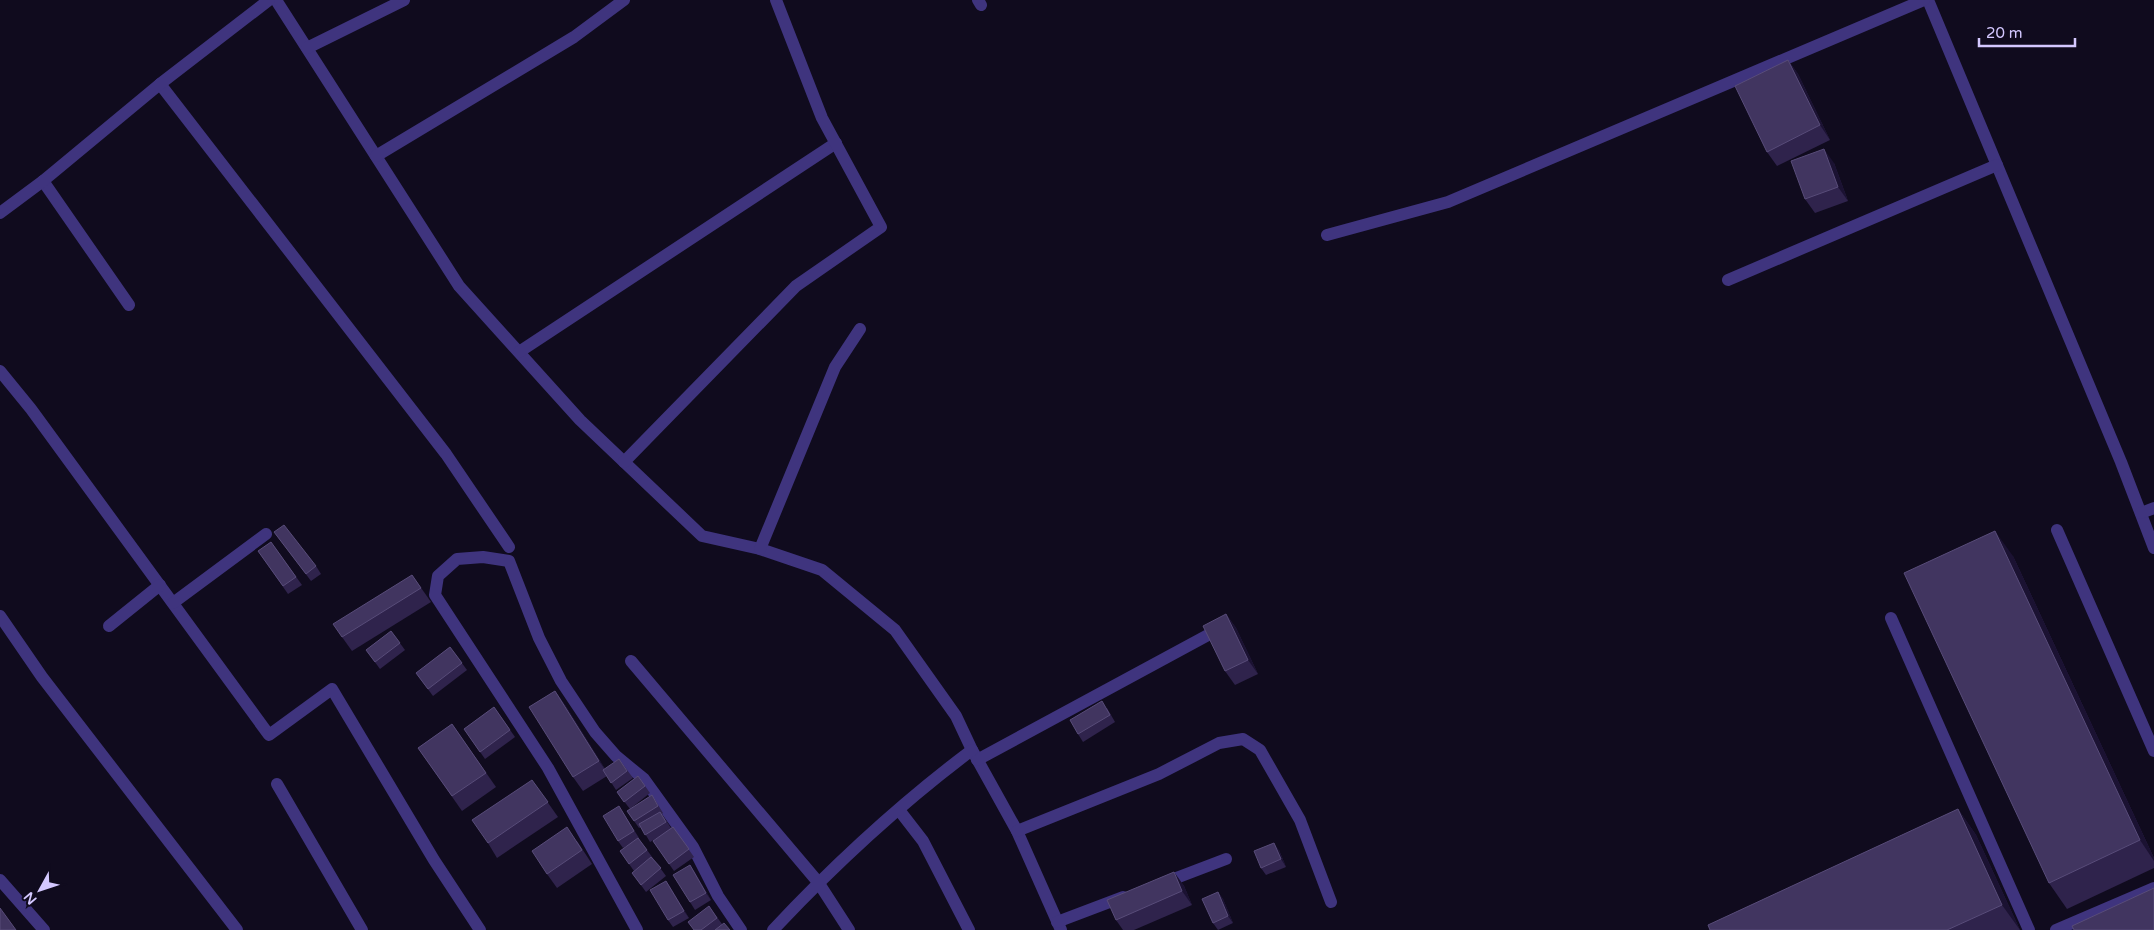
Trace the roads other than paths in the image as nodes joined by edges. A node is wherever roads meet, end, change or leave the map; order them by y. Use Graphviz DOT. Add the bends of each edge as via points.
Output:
graph roads {
  1 [pos="268,0"];
  2 [pos="276,0"];
  3 [pos="404,0"];
  4 [pos="624,0"];
  5 [pos="776,0"];
  6 [pos="1926,0"];
  7 [pos="307,48"];
  8 [pos="160,84"];
  9 [pos="836,143"];
  10 [pos="376,156"];
  11 [pos="1997,165"];
  12 [pos="43,181"];
  13 [pos="0,213"];
  14 [pos="1327,235"];
  15 [pos="1728,280"];
  16 [pos="130,305"];
  17 [pos="860,329"];
  18 [pos="520,352"];
  19 [pos="0,371"];
  20 [pos="624,462"];
  21 [pos="2154,508"];
  22 [pos="2140,513"];
  23 [pos="2056,530"];
  24 [pos="266,534"];
  25 [pos="509,547"];
  26 [pos="2154,548"];
  27 [pos="760,549"];
  28 [pos="160,585"];
  29 [pos="173,603"];
  30 [pos="0,616"];
  31 [pos="1892,618"];
  32 [pos="1228,624"];
  33 [pos="109,626"];
  34 [pos="631,661"];
  35 [pos="2154,751"];
  36 [pos="974,755"];
  37 [pos="277,784"];
  38 [pos="899,810"];
  39 [pos="1018,831"];
  40 [pos="1226,859"];
  41 [pos="0,880"];
  42 [pos="818,882"];
  43 [pos="1151,887"];
  44 [pos="2154,888"];
  45 [pos="1132,894"];
  46 [pos="1331,902"];
  47 [pos="1059,926"];
  48 [pos="44,930"];
  49 [pos="237,930"];
  50 [pos="362,930"];
  51 [pos="480,930"];
  52 [pos="637,930"];
  53 [pos="741,930"];
  54 [pos="773,930"];
  55 [pos="849,930"];
  56 [pos="969,930"];
  57 [pos="2029,930"];
  58 [pos="2056,930"];
  1 -- 8 [label="street"];
  2 -- 7 [label="street"];
  3 -- 7 [label="street"];
  4 -- 10 [label="street" via="574,37"];
  5 -- 9 [label="street" via="822,118"];
  6 -- 11 [label="street"];
  6 -- 14 [label="street" via="1448,202"];
  7 -- 10 [label="street"];
  8 -- 12 [label="street"];
  8 -- 25 [label="street" via="446,454"];
  9 -- 18 [label="street"];
  9 -- 20 [label="street" via="881,227 796,286"];
  10 -- 18 [label="street" via="459,286"];
  11 -- 15 [label="street"];
  11 -- 22 [label="street"];
  12 -- 13 [label="street"];
  12 -- 16 [label="street"];
  17 -- 27 [label="street" via="836,367"];
  18 -- 20 [label="street" via="580,420"];
  19 -- 28 [label="street"];
  20 -- 27 [label="street" via="702,536"];
  21 -- 22 [label="street"];
  22 -- 26 [label="street"];
  23 -- 35 [label="street"];
  24 -- 29 [label="street"];
  27 -- 36 [label="street" via="822,570 895,630 956,716"];
  28 -- 29 [label="street"];
  28 -- 33 [label="street"];
  29 -- 51 [label="street" via="269,735 332,689 434,860"];
  30 -- 49 [label="street" via="42,677"];
  31 -- 57 [label="street" via="1972,813"];
  32 -- 36 [label="street"];
  34 -- 42 [label="street"];
  36 -- 38 [label="street" via="932,780"];
  36 -- 39 [label="street"];
  37 -- 50 [label="street"];
  38 -- 42 [label="street"];
  38 -- 56 [label="street" via="923,842"];
  39 -- 46 [label="street" via="1159,774 1219,743 1242,739 1260,750 1300,820"];
  39 -- 47 [label="street"];
  40 -- 43 [label="street"];
  41 -- 48 [label="street"];
  42 -- 54 [label="street"];
  42 -- 55 [label="street"];
  44 -- 58 [label="street"];
  45 -- 47 [label="street"];
  52 -- 53 [label="street" via="548,768 435,595 438,576 457,559 483,557 509,561 539,638 561,681 595,732 616,756 644,779 693,848 718,896"];
}
